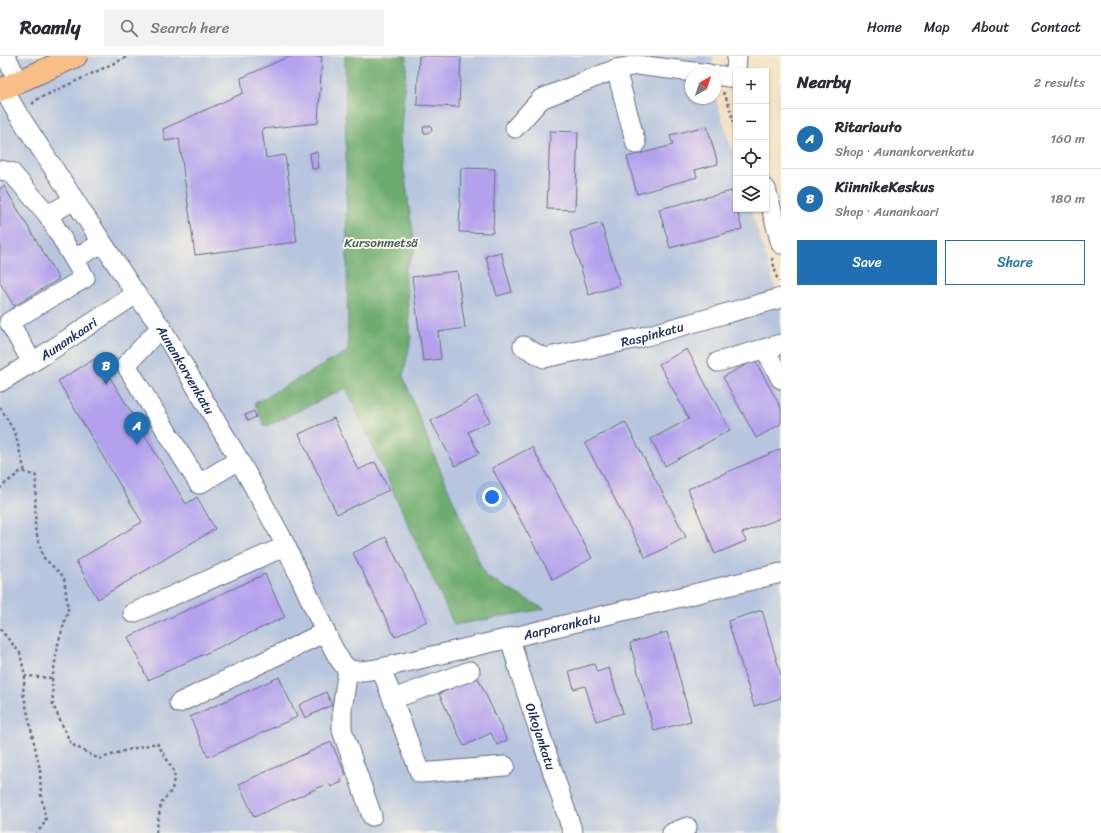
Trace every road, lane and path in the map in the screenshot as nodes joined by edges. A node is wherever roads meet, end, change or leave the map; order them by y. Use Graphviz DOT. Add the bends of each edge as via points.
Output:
graph roads {
  1 [pos="6,56"];
  2 [pos="76,56"];
  3 [pos="129,56"];
  4 [pos="736,56"];
  5 [pos="736,68"];
  6 [pos="616,69"];
  7 [pos="685,71"];
  8 [pos="721,76"];
  9 [pos="733,78"];
  10 [pos="7,87"];
  11 [pos="30,105"];
  12 [pos="515,128"];
  13 [pos="636,144"];
  14 [pos="0,170"];
  15 [pos="74,200"];
  16 [pos="769,200"];
  17 [pos="48,215"];
  18 [pos="102,243"];
  19 [pos="781,244"];
  20 [pos="74,259"];
  21 [pos="136,294"];
  22 [pos="781,298"];
  23 [pos="5,324"];
  24 [pos="161,327"];
  25 [pos="523,346"];
  26 [pos="773,347"];
  27 [pos="32,362"];
  28 [pos="718,362"];
  29 [pos="781,379"];
  30 [pos="0,382"];
  31 [pos="0,407"];
  32 [pos="239,460"];
  33 [pos="25,472"];
  34 [pos="0,490"];
  35 [pos="286,546"];
  36 [pos="781,573"];
  37 [pos="133,614"];
  38 [pos="0,628"];
  39 [pos="325,632"];
  40 [pos="510,638"];
  41 [pos="346,667"];
  42 [pos="381,668"];
  43 [pos="470,671"];
  44 [pos="25,676"];
  45 [pos="53,678"];
  46 [pos="393,699"];
  47 [pos="178,703"];
  48 [pos="505,766"];
  49 [pos="372,816"];
  50 [pos="37,833"];
  51 [pos="156,833"];
  52 [pos="573,833"];
  1 -- 10 [label="street, Aunankorvenkatu"];
  2 -- 10 [label="main road"];
  3 -- 11 [label="path"];
  4 -- 5 [label="street"];
  6 -- 7 [label="street" via="636,65"];
  6 -- 12 [label="street" via="541,99"];
  6 -- 13 [label="street"];
  8 -- 9 [label="street"];
  10 -- 15 [label="street, Aunankorvenkatu" via="16,111"];
  14 -- 17 [label="street" via="12,172"];
  15 -- 17 [label="street"];
  15 -- 18 [label="street, Aunankorvenkatu"];
  16 -- 19 [label="street"];
  17 -- 20 [label="street"];
  18 -- 20 [label="street"];
  18 -- 21 [label="street, Aunankorvenkatu"];
  20 -- 23 [label="street" via="85,278"];
  21 -- 24 [label="street, Aunankorvenkatu"];
  21 -- 27 [label="street, Aunankaari"];
  22 -- 25 [label="street, Raspinkatu" via="639,338 544,358"];
  23 -- 27 [label="street"];
  24 -- 32 [label="street, Aunankorvenkatu"];
  24 -- 32 [label="street" via="126,365 199,484"];
  26 -- 28 [label="street"];
  26 -- 29 [label="street"];
  27 -- 30 [label="street, Aunankaari"];
  31 -- 33 [label="path" via="15,433"];
  32 -- 35 [label="street, Aunankorvenkatu"];
  33 -- 34 [label="path" via="21,471"];
  33 -- 45 [label="path" via="36,476 35,528 43,557 64,577 68,610 58,644"];
  35 -- 37 [label="street"];
  35 -- 39 [label="street, Aunankorvenkatu"];
  36 -- 40 [label="street, Aarporankatu"];
  38 -- 44 [label="path" via="20,653"];
  39 -- 41 [label="street, Aunankorvenkatu" via="337,656"];
  39 -- 47 [label="street"];
  40 -- 42 [label="street, Aarporankatu"];
  40 -- 52 [label="street, Oikojankatu"];
  41 -- 42 [label="street, Aarporankatu" via="363,672"];
  41 -- 49 [label="street" via="342,730"];
  42 -- 46 [label="street"];
  43 -- 46 [label="street"];
  44 -- 45 [label="path"];
  44 -- 50 [label="path" via="23,692 40,770 46,821"];
  45 -- 51 [label="path" via="53,705 71,744 99,759 157,743 175,773 172,790 161,803"];
  46 -- 48 [label="street" via="420,773"];
}
